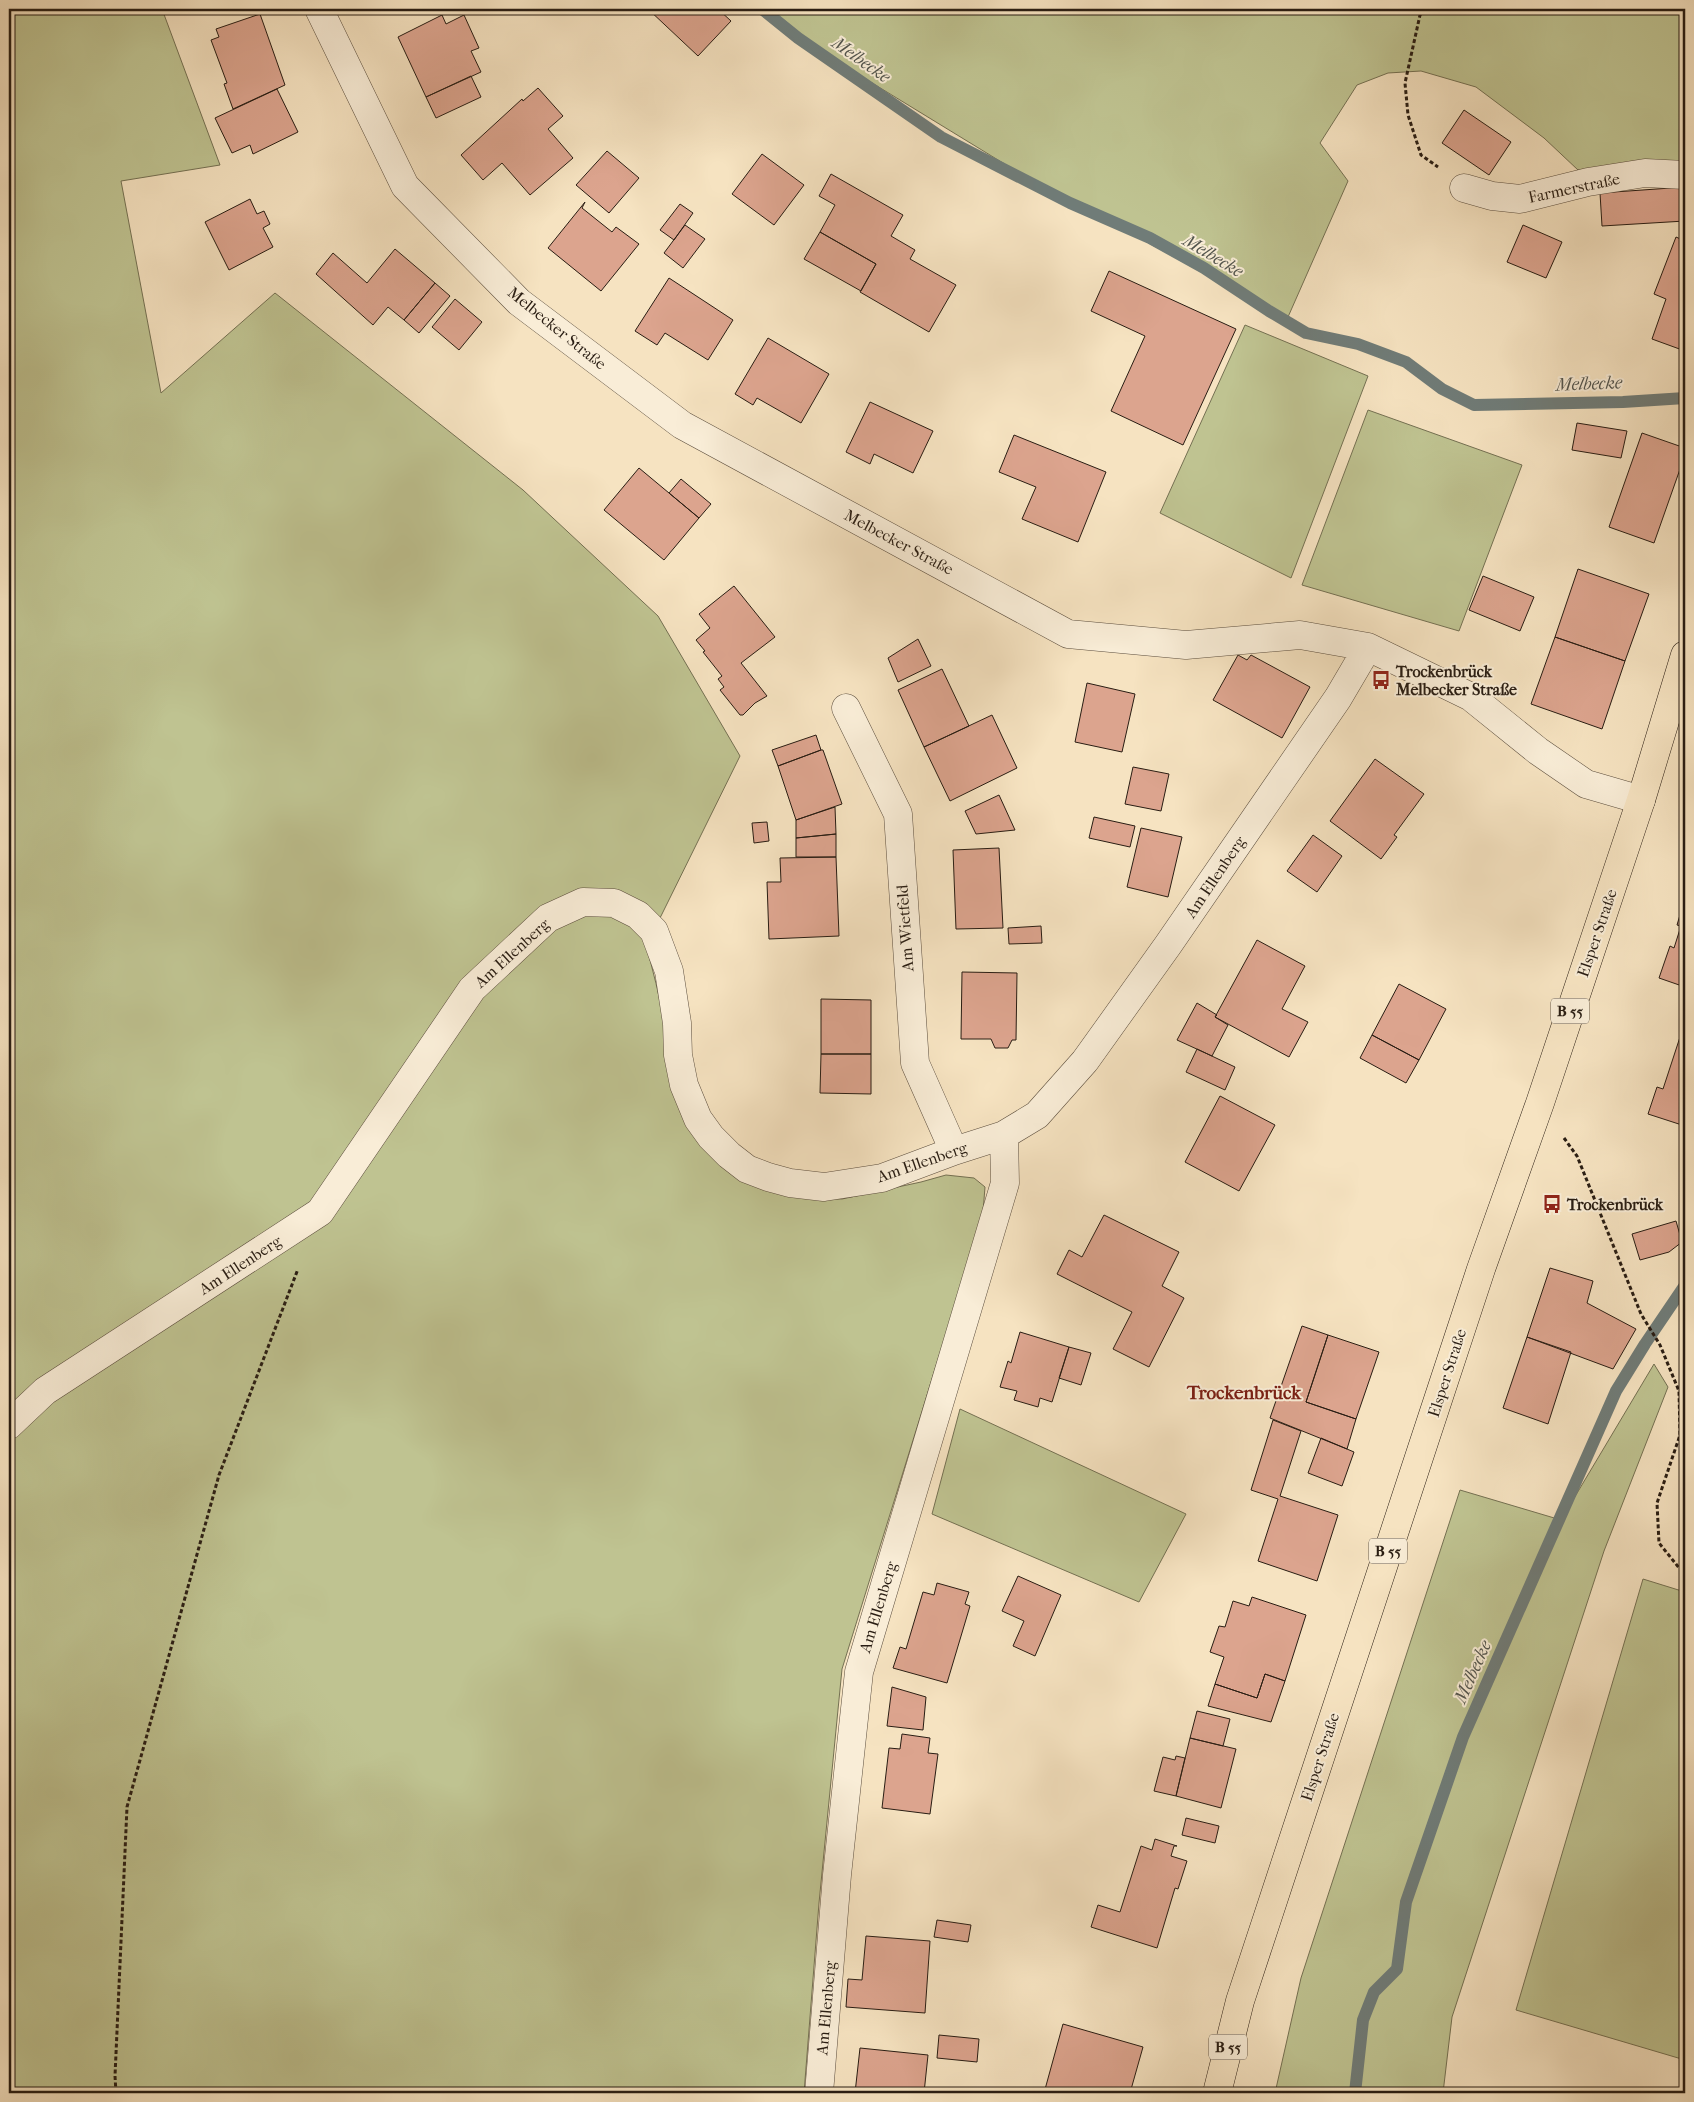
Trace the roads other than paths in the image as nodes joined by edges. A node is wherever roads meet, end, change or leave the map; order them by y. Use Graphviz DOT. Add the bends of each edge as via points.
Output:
graph roads {
  1 [pos="319,9"];
  2 [pos="1685,174"];
  3 [pos="1464,188"];
  4 [pos="1368,647"];
  5 [pos="1685,655"];
  6 [pos="846,708"];
  7 [pos="1641,800"];
  8 [pos="1004,1135"];
  9 [pos="954,1151"];
  10 [pos="9,1425"];
  11 [pos="820,2093"];
  12 [pos="1217,2093"];
  1 -- 4 [label="street, Melbecker Straße" via="405,186 520,302 682,425 1068,634 1186,645 1300,635"];
  2 -- 3 [label="street, Farmerstraße" via="1645,174 1588,182 1520,199"];
  4 -- 7 [label="street, Melbecker Straße" via="1471,697 1538,751 1586,784"];
  4 -- 8 [label="street, Am Ellenberg" via="1338,698 1085,1061 1037,1115"];
  5 -- 7 [label="main road, Elsper Straße / B 55"];
  6 -- 9 [label="street, Am Wietfeld" via="898,814 915,1063"];
  7 -- 12 [label="main road, Elsper Straße / B 55" via="1481,1270 1240,2001"];
  8 -- 9 [label="street, Am Ellenberg"];
  8 -- 11 [label="street, Am Ellenberg" via="1005,1183 858,1672 837,1876"];
  9 -- 10 [label="street, Am Ellenberg" via="882,1178 824,1187 790,1183 746,1169 711,1137 698,1119 684,1085 669,971 654,931 638,915 614,903 583,902 548,918 472,989 320,1212 45,1391"];
}
